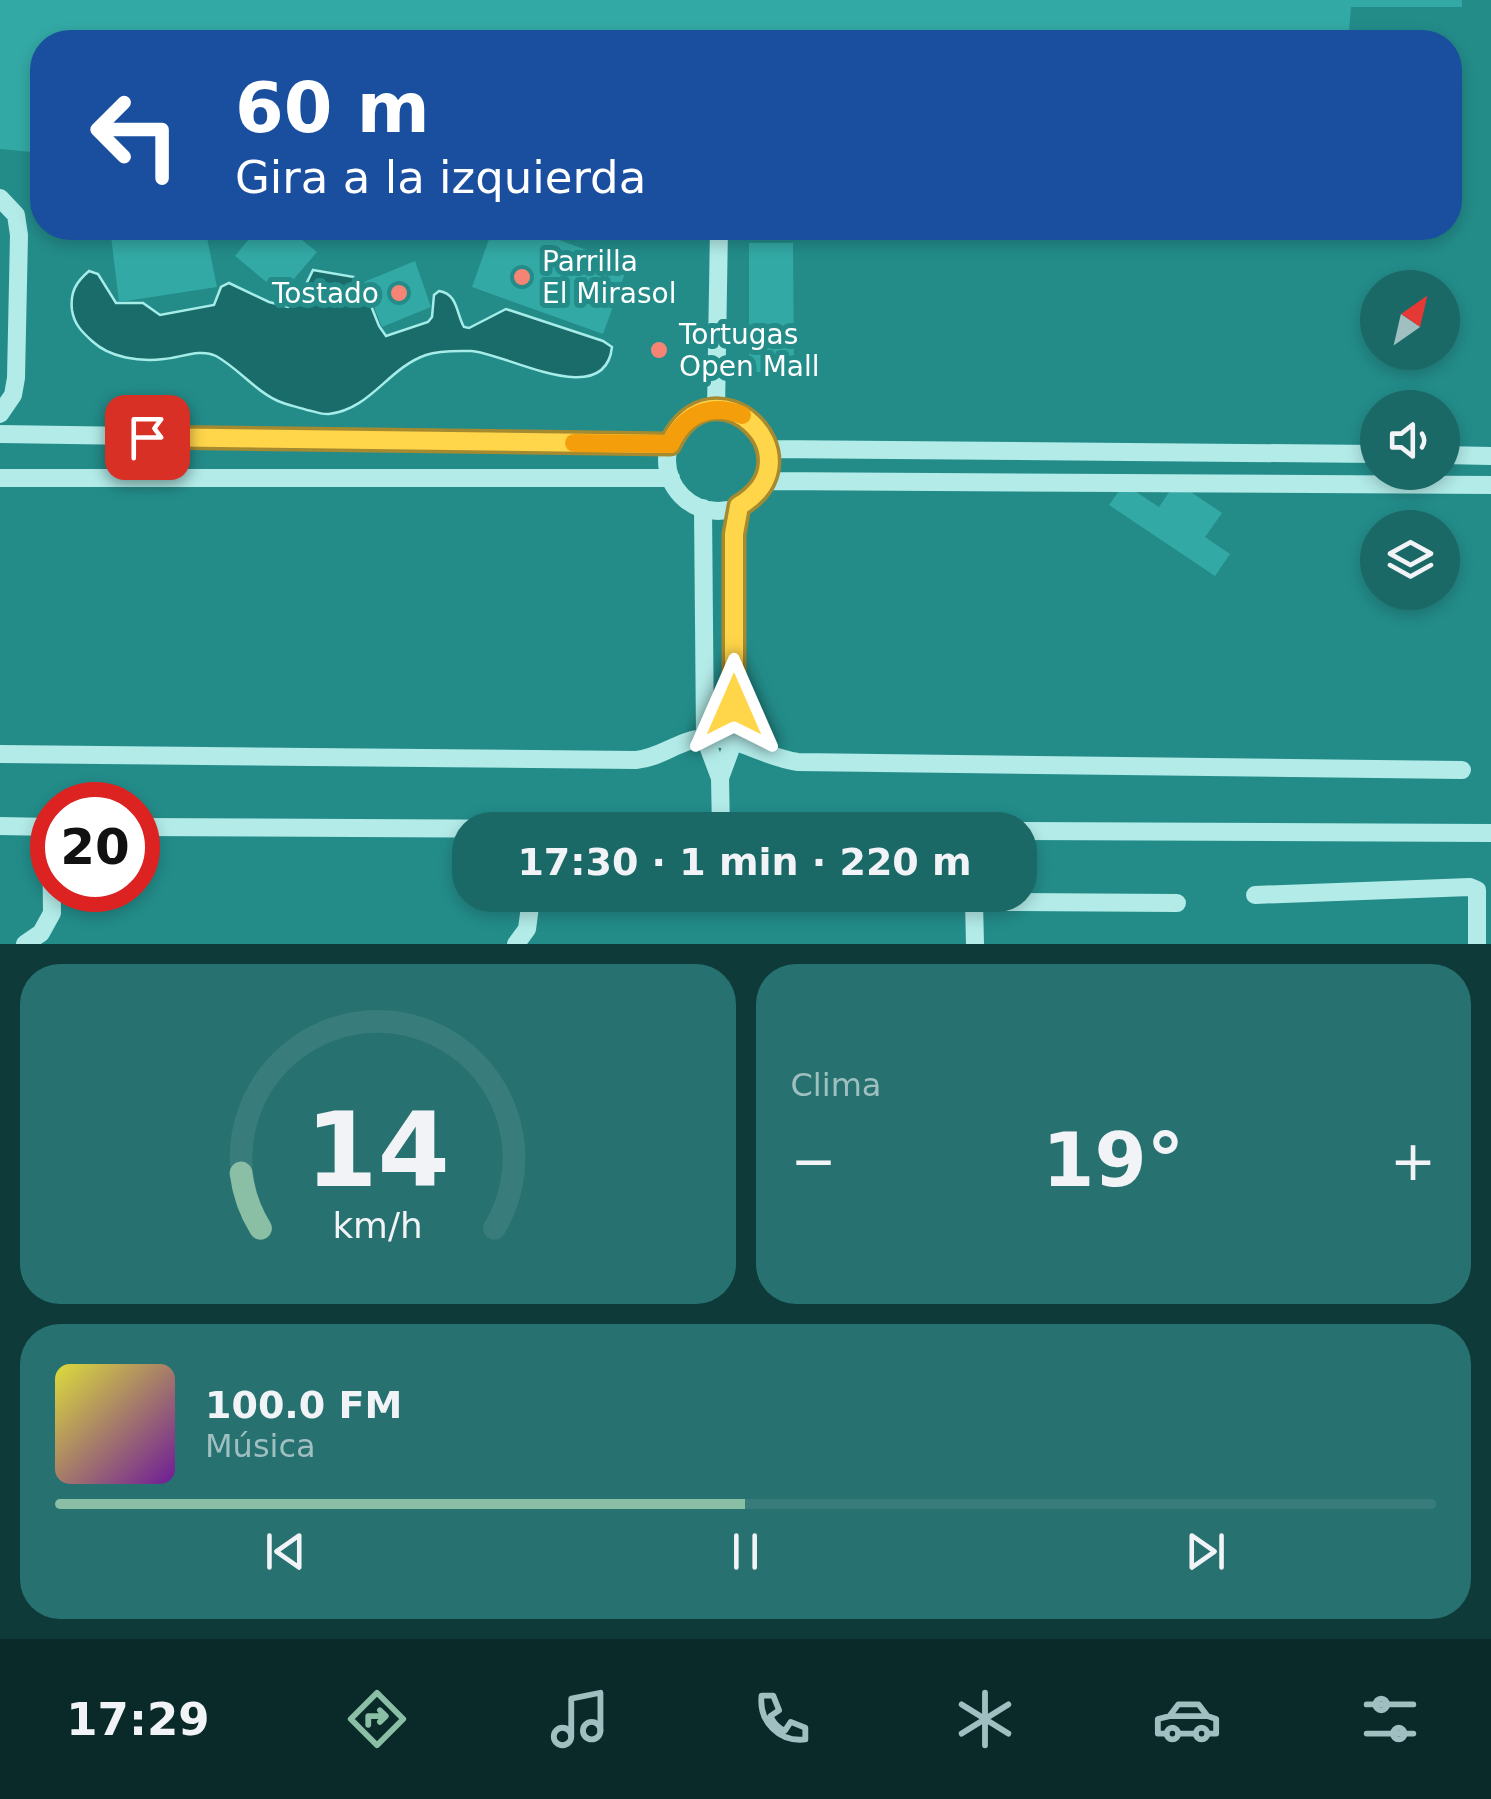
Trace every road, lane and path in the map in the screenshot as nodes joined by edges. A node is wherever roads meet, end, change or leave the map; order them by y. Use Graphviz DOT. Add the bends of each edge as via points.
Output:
graph roads {
  1 [pos="0,198"];
  2 [pos="719,240"];
  3 [pos="716,409"];
  4 [pos="0,414"];
  5 [pos="0,434"];
  6 [pos="670,444"];
  7 [pos="768,448"];
  8 [pos="1360,454"];
  9 [pos="1460,455"];
  10 [pos="1491,456"];
  11 [pos="0,478"];
  12 [pos="671,478"];
  13 [pos="765,481"];
  14 [pos="1491,485"];
  15 [pos="739,506"];
  16 [pos="704,508"];
  17 [pos="704,738"];
  18 [pos="734,740"];
  19 [pos="0,754"];
  20 [pos="1462,770"];
  21 [pos="720,778"];
  22 [pos="721,812"];
  23 [pos="0,826"];
  24 [pos="30,827"];
  25 [pos="160,827"];
  26 [pos="452,829"];
  27 [pos="1037,831"];
  28 [pos="1491,833"];
  29 [pos="1255,895"];
  30 [pos="1037,902"];
  31 [pos="1177,903"];
  32 [pos="52,912"];
  33 [pos="529,912"];
  34 [pos="974,912"];
  35 [pos="38,941"];
  36 [pos="516,944"];
  37 [pos="975,944"];
  38 [pos="1477,944"];
  1 -- 4 [label="lane" via="16,215 19,235 16,378"];
  2 -- 3 [label="lane"];
  3 -- 6 [label="lane" via="687,419"];
  3 -- 7 [label="lane" via="743,416"];
  5 -- 6 [label="lane"];
  6 -- 12 [label="lane"];
  7 -- 8 [label="lane"];
  7 -- 13 [label="lane"];
  9 -- 10 [label="lane"];
  11 -- 12 [label="lane"];
  12 -- 16 [label="lane"];
  13 -- 14 [label="lane"];
  13 -- 15 [label="lane"];
  15 -- 16 [label="lane"];
  15 -- 18 [label="lane"];
  16 -- 17 [label="lane"];
  17 -- 18 [label="lane"];
  17 -- 19 [label="lane" via="636,760"];
  17 -- 21 [label="lane"];
  18 -- 20 [label="lane" via="798,762"];
  18 -- 21 [label="lane"];
  21 -- 22 [label="lane"];
  23 -- 24 [label="lane"];
  25 -- 26 [label="lane"];
  27 -- 28 [label="lane"];
  29 -- 38 [label="lane" via="1470,887 1478,890"];
  30 -- 31 [label="lane"];
  32 -- 35 [label="lane"];
  33 -- 36 [label="lane"];
  34 -- 37 [label="lane"];
}
